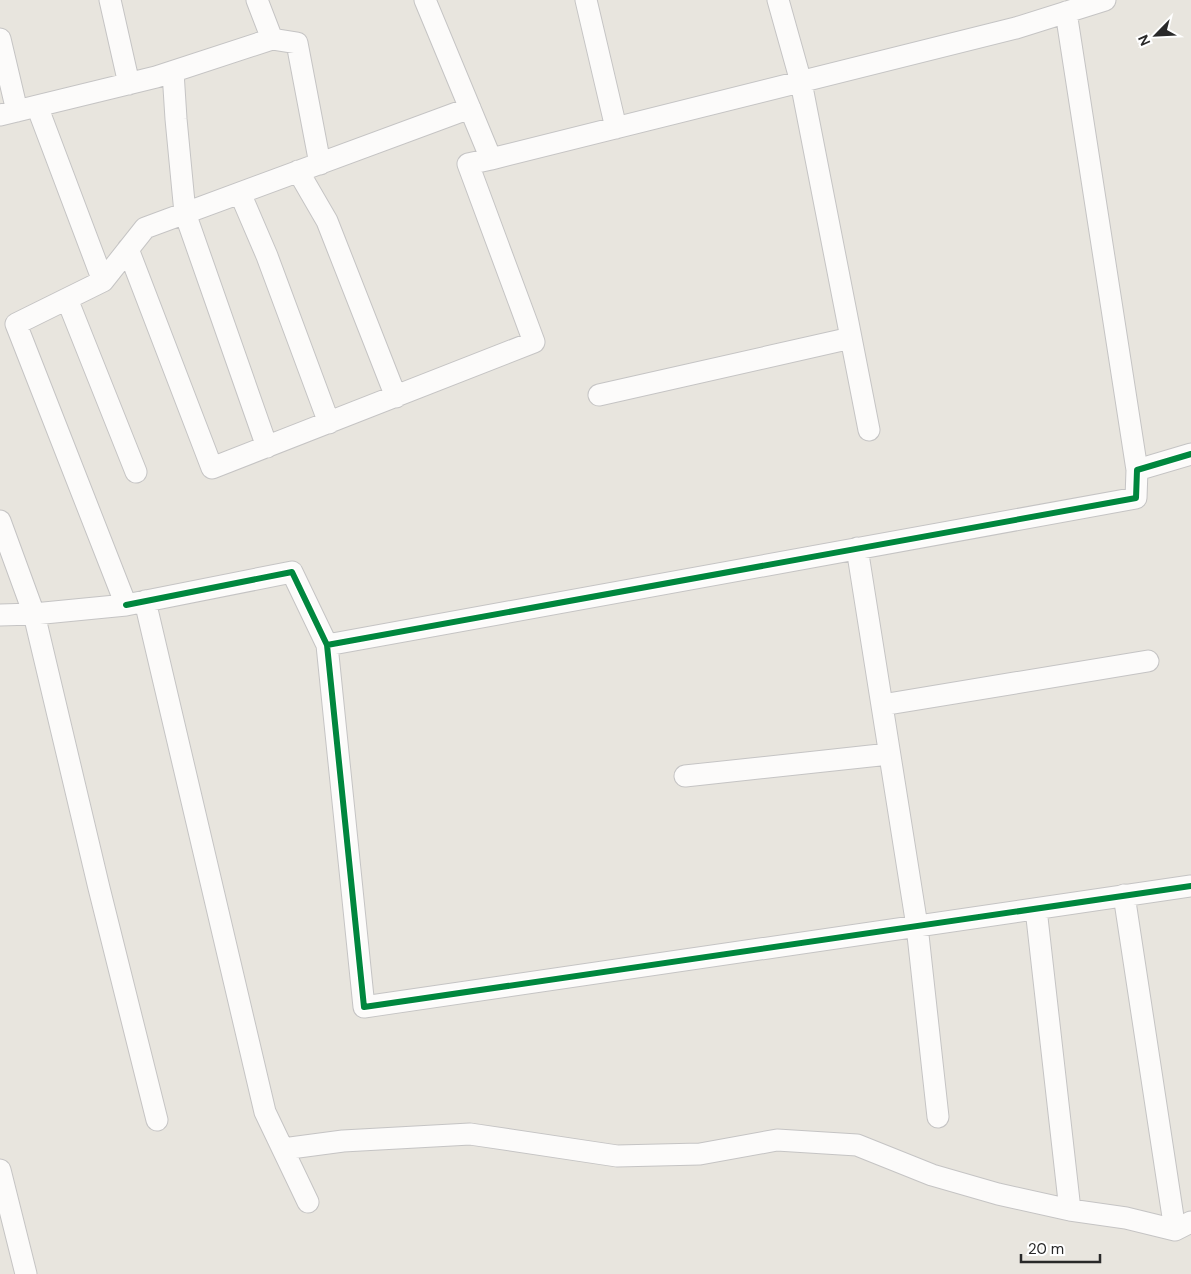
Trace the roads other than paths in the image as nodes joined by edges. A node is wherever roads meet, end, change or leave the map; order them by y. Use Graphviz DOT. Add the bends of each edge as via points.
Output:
graph roads {
  1 [pos="110,0"];
  2 [pos="257,0"];
  3 [pos="425,0"];
  4 [pos="586,0"];
  5 [pos="778,0"];
  6 [pos="1105,0"];
  7 [pos="1066,12"];
  8 [pos="0,39"];
  9 [pos="272,39"];
  10 [pos="173,72"];
  11 [pos="801,82"];
  12 [pos="129,84"];
  13 [pos="470,108"];
  14 [pos="18,110"];
  15 [pos="616,128"];
  16 [pos="491,159"];
  17 [pos="320,164"];
  18 [pos="298,171"];
  19 [pos="240,193"];
  20 [pos="185,213"];
  21 [pos="128,249"];
  22 [pos="103,281"];
  23 [pos="67,298"];
  24 [pos="8,326"];
  25 [pos="851,338"];
  26 [pos="599,395"];
  27 [pos="396,397"];
  28 [pos="329,423"];
  29 [pos="869,430"];
  30 [pos="267,447"];
  31 [pos="1191,454"];
  32 [pos="1137,470"];
  33 [pos="136,472"];
  34 [pos="0,521"];
  35 [pos="857,548"];
  36 [pos="136,603"];
  37 [pos="34,614"];
  38 [pos="0,616"];
  39 [pos="327,645"];
  40 [pos="1148,661"];
  41 [pos="882,705"];
  42 [pos="889,754"];
  43 [pos="685,776"];
  44 [pos="1191,886"];
  45 [pos="1124,896"];
  46 [pos="1036,908"];
  47 [pos="917,926"];
  48 [pos="938,1117"];
  49 [pos="157,1120"];
  50 [pos="283,1150"];
  51 [pos="0,1170"];
  52 [pos="308,1202"];
  53 [pos="1070,1210"];
  54 [pos="1183,1226"];
  55 [pos="26,1274"];
  1 -- 12 [label="street"];
  2 -- 9 [label="street"];
  3 -- 13 [label="street"];
  4 -- 15 [label="street"];
  5 -- 11 [label="street"];
  6 -- 7 [label="street"];
  7 -- 11 [label="street" via="1016,28"];
  7 -- 32 [label="street"];
  8 -- 14 [label="street"];
  9 -- 10 [label="street"];
  9 -- 17 [label="street" via="296,43"];
  10 -- 12 [label="street"];
  10 -- 20 [label="street"];
  11 -- 15 [label="street"];
  11 -- 25 [label="street"];
  12 -- 14 [label="street"];
  13 -- 16 [label="street"];
  13 -- 17 [label="street"];
  14 -- 22 [label="street"];
  15 -- 16 [label="street"];
  16 -- 27 [label="street" via="468,164 534,342"];
  17 -- 18 [label="street"];
  18 -- 19 [label="street"];
  18 -- 27 [label="street" via="328,221"];
  19 -- 20 [label="street"];
  19 -- 28 [label="street"];
  20 -- 21 [label="street" via="145,228"];
  20 -- 30 [label="street"];
  21 -- 22 [label="street"];
  21 -- 30 [label="street" via="212,468"];
  22 -- 23 [label="street"];
  23 -- 24 [label="street"];
  23 -- 33 [label="street"];
  24 -- 36 [label="street"];
  25 -- 26 [label="street"];
  25 -- 29 [label="street"];
  27 -- 28 [label="street"];
  28 -- 30 [label="street"];
  31 -- 32 [label="street"];
  32 -- 35 [label="street" via="1136,498"];
  34 -- 37 [label="street"];
  35 -- 39 [label="street"];
  35 -- 41 [label="street"];
  36 -- 37 [label="street"];
  36 -- 39 [label="street" via="292,572"];
  36 -- 50 [label="street" via="265,1112"];
  37 -- 38 [label="street"];
  37 -- 49 [label="street"];
  39 -- 47 [label="street" via="364,1007"];
  40 -- 41 [label="street"];
  41 -- 42 [label="street"];
  42 -- 43 [label="street"];
  42 -- 47 [label="street"];
  44 -- 45 [label="street"];
  45 -- 46 [label="street"];
  45 -- 54 [label="street"];
  46 -- 47 [label="street"];
  46 -- 53 [label="street"];
  47 -- 48 [label="street"];
  50 -- 52 [label="street"];
  50 -- 53 [label="street" via="343,1141 470,1134 617,1156 700,1154 777,1140 857,1145 932,1175"];
  51 -- 55 [label="street"];
  53 -- 54 [label="street"];
}
